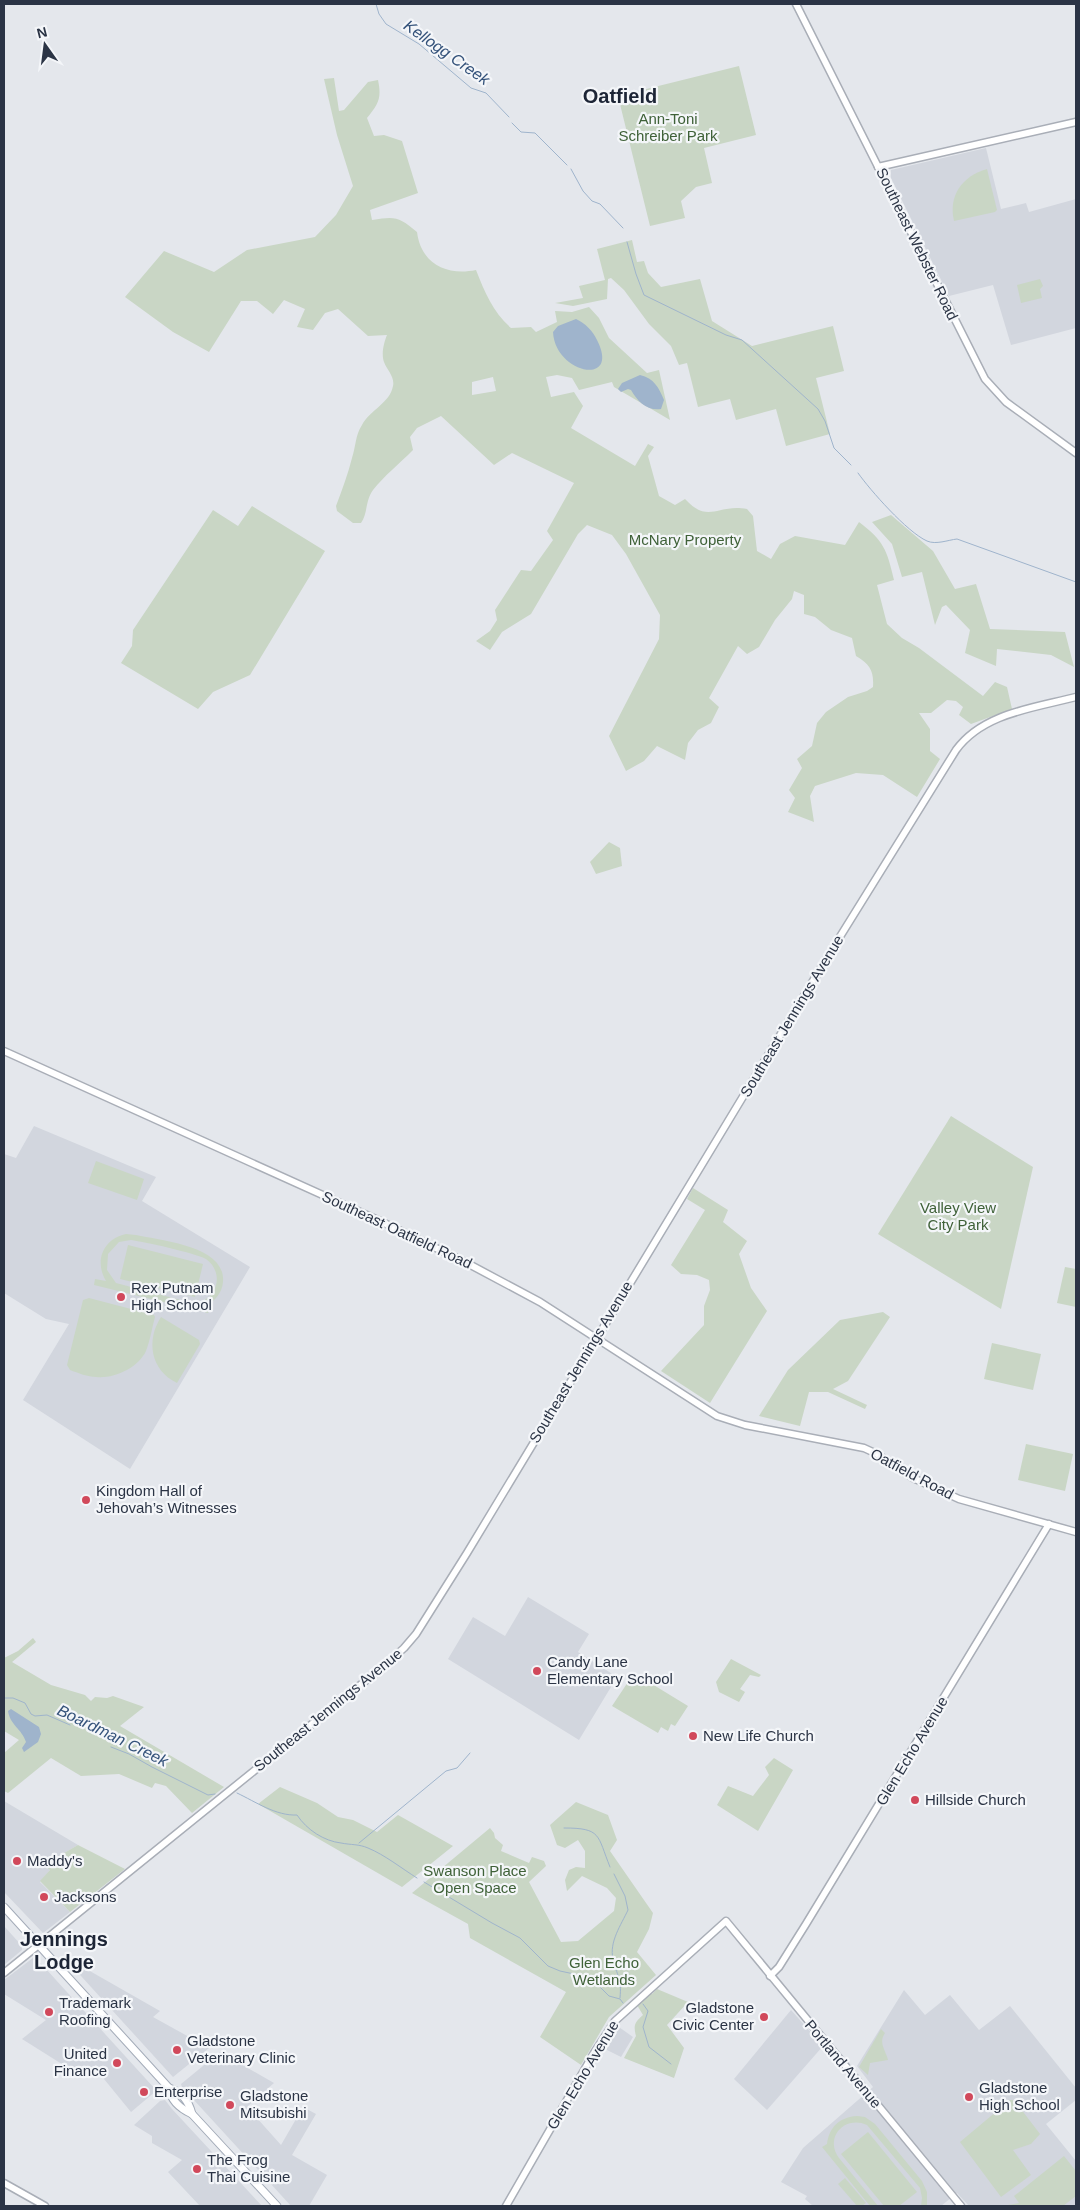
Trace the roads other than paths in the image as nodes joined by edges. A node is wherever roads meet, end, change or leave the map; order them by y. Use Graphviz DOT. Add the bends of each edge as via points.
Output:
graph roads {
  1 [pos="796,4"];
  2 [pos="1076,122"];
  3 [pos="878,167"];
  4 [pos="1076,453"];
  5 [pos="1076,697"];
  6 [pos="4,1052"];
  7 [pos="596,1338"];
  8 [pos="776,1431"];
  9 [pos="1049,1524"];
  10 [pos="1076,1532"];
  11 [pos="4,1907"];
  12 [pos="726,1921"];
  13 [pos="38,1945"];
  14 [pos="4,1973"];
  15 [pos="770,1976"];
  16 [pos="4,2183"];
  17 [pos="45,2206"];
  18 [pos="277,2206"];
  19 [pos="506,2206"];
  20 [pos="961,2206"];
  1 -- 3 [label="main road, Southeast Webster Road"];
  2 -- 3 [label="main road"];
  3 -- 4 [label="main road, Southeast Webster Road" via="988,384 1006,402"];
  5 -- 7 [label="main road, Southeast Jennings Avenue" via="997,718 980,726 960,745"];
  6 -- 7 [label="main road, Southeast Oatfield Road" via="426,1242 533,1298"];
  7 -- 8 [label="main road, Southeast Oatfield Road" via="717,1416 738,1424"];
  7 -- 13 [label="main road, Southeast Jennings Avenue" via="423,1624 406,1646"];
  8 -- 9 [label="main road, Oatfield Road" via="864,1448 913,1478 959,1499"];
  9 -- 10 [label="main road, Oatfield Road"];
  9 -- 15 [label="main road, Glen Echo Avenue" via="806,1924"];
  11 -- 13 [label="main road"];
  12 -- 15 [label="main road, Portland Avenue"];
  12 -- 19 [label="main road, Glen Echo Avenue" via="615,2021"];
  13 -- 14 [label="main road, Southeast Jennings Avenue"];
  13 -- 18 [label="main road" via="169,2088 171,2096 183,2110 192,2114"];
  15 -- 20 [label="main road, Portland Avenue"];
  16 -- 17 [label="main road"];
}
